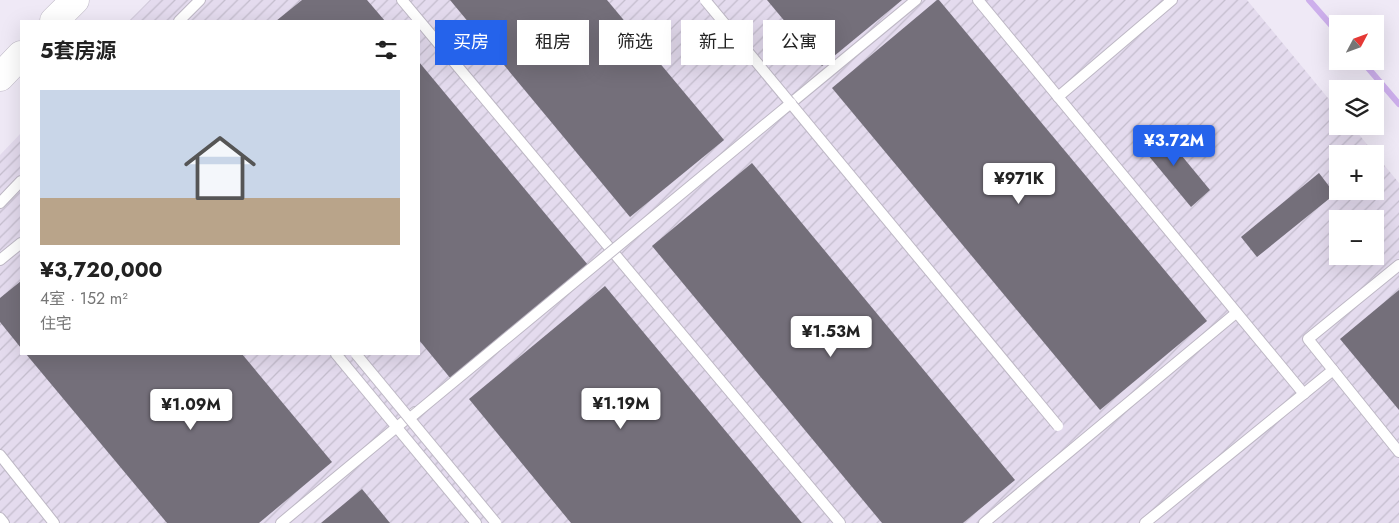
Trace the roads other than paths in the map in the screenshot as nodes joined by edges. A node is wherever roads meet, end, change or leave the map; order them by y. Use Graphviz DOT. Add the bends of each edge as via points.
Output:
graph roads {
  1 [pos="75,0"];
  2 [pos="200,0"];
  3 [pos="402,0"];
  4 [pos="705,0"];
  5 [pos="916,0"];
  6 [pos="978,0"];
  7 [pos="1172,0"];
  8 [pos="55,20"];
  9 [pos="180,20"];
  10 [pos="419,20"];
  11 [pos="420,22"];
  12 [pos="20,56"];
  13 [pos="0,77"];
  14 [pos="1058,97"];
  15 [pos="791,103"];
  16 [pos="20,182"];
  17 [pos="0,203"];
  18 [pos="20,243"];
  19 [pos="612,251"];
  20 [pos="0,260"];
  21 [pos="1399,265"];
  22 [pos="1236,312"];
  23 [pos="337,355"];
  24 [pos="357,355"];
  25 [pos="1333,370"];
  26 [pos="1304,394"];
  27 [pos="410,418"];
  28 [pos="1058,426"];
  29 [pos="397,428"];
  30 [pos="1399,452"];
  31 [pos="0,455"];
  32 [pos="0,518"];
  33 [pos="4,523"];
  34 [pos="54,523"];
  35 [pos="281,523"];
  36 [pos="476,523"];
  37 [pos="496,523"];
  38 [pos="840,523"];
  39 [pos="984,523"];
  40 [pos="1145,523"];
  1 -- 8 [label="street"];
  2 -- 9 [label="lane"];
  3 -- 10 [label="lane"];
  4 -- 15 [label="lane, bridge"];
  5 -- 15 [label="lane"];
  6 -- 14 [label="lane"];
  7 -- 14 [label="lane"];
  11 -- 19 [label="lane"];
  12 -- 13 [label="street"];
  14 -- 22 [label="lane"];
  15 -- 19 [label="lane"];
  15 -- 27 [label="lane, bridge"];
  15 -- 28 [label="lane, bridge"];
  16 -- 17 [label="lane"];
  18 -- 20 [label="lane"];
  19 -- 29 [label="lane"];
  19 -- 38 [label="lane"];
  21 -- 25 [label="lane" via="1308,339"];
  22 -- 26 [label="lane"];
  22 -- 39 [label="lane"];
  23 -- 29 [label="lane"];
  24 -- 27 [label="lane, bridge"];
  25 -- 26 [label="lane"];
  25 -- 30 [label="lane"];
  26 -- 40 [label="lane"];
  27 -- 37 [label="lane, bridge"];
  29 -- 35 [label="lane"];
  29 -- 36 [label="lane"];
  31 -- 34 [label="lane"];
  32 -- 33 [label="lane"];
}
